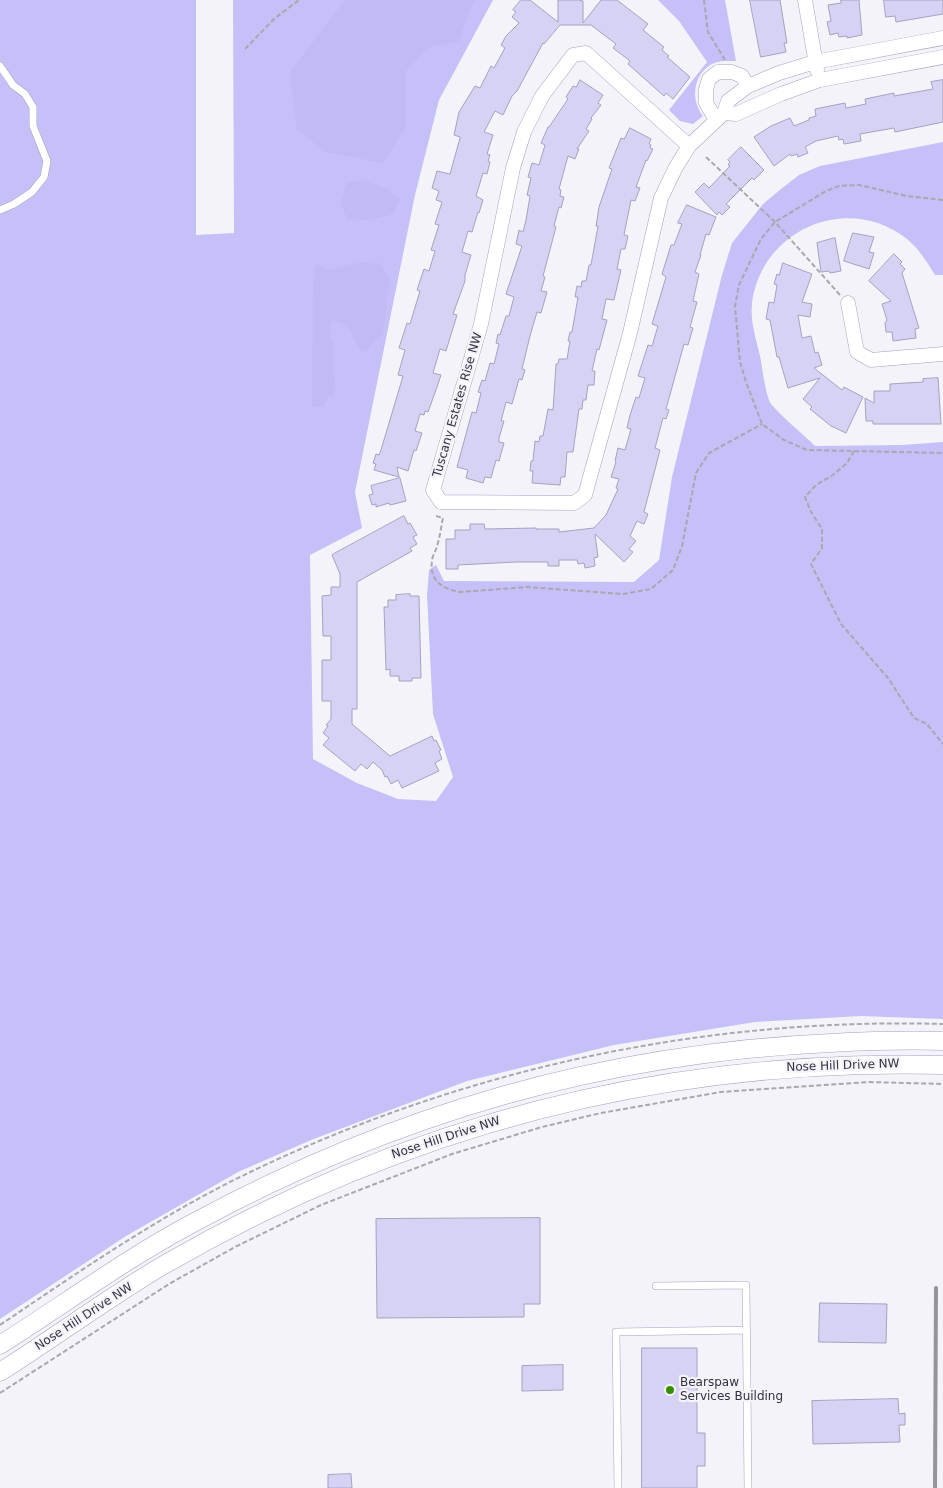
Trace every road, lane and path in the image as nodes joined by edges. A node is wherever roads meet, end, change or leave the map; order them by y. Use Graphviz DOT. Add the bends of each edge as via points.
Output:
graph roads {
  1 [pos="300,0"];
  2 [pos="704,0"];
  3 [pos="805,0"];
  4 [pos="943,38"];
  5 [pos="245,48"];
  6 [pos="943,57"];
  7 [pos="726,62"];
  8 [pos="815,62"];
  9 [pos="0,66"];
  10 [pos="820,80"];
  11 [pos="748,86"];
  12 [pos="720,116"];
  13 [pos="689,146"];
  14 [pos="706,157"];
  15 [pos="943,200"];
  16 [pos="0,210"];
  17 [pos="775,222"];
  18 [pos="848,303"];
  19 [pos="943,354"];
  20 [pos="762,424"];
  21 [pos="854,451"];
  22 [pos="943,453"];
  23 [pos="436,516"];
  24 [pos="943,744"];
  25 [pos="943,1041"];
  26 [pos="943,1065"];
  27 [pos="943,1084"];
  28 [pos="656,1286"];
  29 [pos="747,1330"];
  30 [pos="0,1345"];
  31 [pos="0,1372"];
  32 [pos="0,1393"];
  33 [pos="618,1488"];
  34 [pos="748,1488"];
  1 -- 5 [label="path" via="275,18"];
  2 -- 7 [label="path" via="708,32"];
  3 -- 8 [label="street"];
  4 -- 8 [label="street, Tuscany Estates Rise NW"];
  6 -- 10 [label="street"];
  8 -- 10 [label="street"];
  8 -- 11 [label="street, Tuscany Estates Rise NW" via="779,72"];
  9 -- 16 [label="lane" via="32,107 33,126 47,160 44,177 32,192"];
  10 -- 12 [label="street" via="736,114"];
  11 -- 12 [label="street, Tuscany Estates Rise NW" via="728,100"];
  11 -- 12 [label="street" via="742,76 732,72 718,72 709,78 706,103"];
  12 -- 13 [label="street, Tuscany Estates Rise NW"];
  13 -- 13 [label="street, Tuscany Estates Rise NW" via="661,198 630,333 585,495 574,503 441,502 433,490 481,324 514,168 524,132 542,96 573,55 586,53"];
  14 -- 17 [label="path"];
  15 -- 17 [label="path" via="908,196 859,184 839,186"];
  17 -- 18 [label="path"];
  17 -- 20 [label="path" via="748,263 734,306 740,362"];
  18 -- 19 [label="street" via="857,352 871,360"];
  20 -- 21 [label="path" via="784,440 807,450"];
  20 -- 23 [label="path" via="710,453 696,473 682,546 673,570 651,589 623,594 527,587 450,590 436,580 432,569 444,518"];
  21 -- 22 [label="path"];
  21 -- 24 [label="path" via="847,463 805,497 822,529 822,548 811,564 841,624 888,678 914,718 927,724"];
  25 -- 30 [label="street, Nose Hill Drive NW" via="802,1044 684,1056 556,1080 450,1111 338,1153 190,1224"];
  26 -- 31 [label="street, Nose Hill Drive NW" via="827,1065 704,1077 574,1101 439,1138 276,1205 161,1267"];
  27 -- 32 [label="path" via="869,1082 721,1092 600,1113 452,1154 321,1205 236,1247 169,1284"];
  28 -- 29 [label="lane" via="746,1285"];
  29 -- 33 [label="lane" via="616,1332"];
  29 -- 34 [label="lane"];
}
